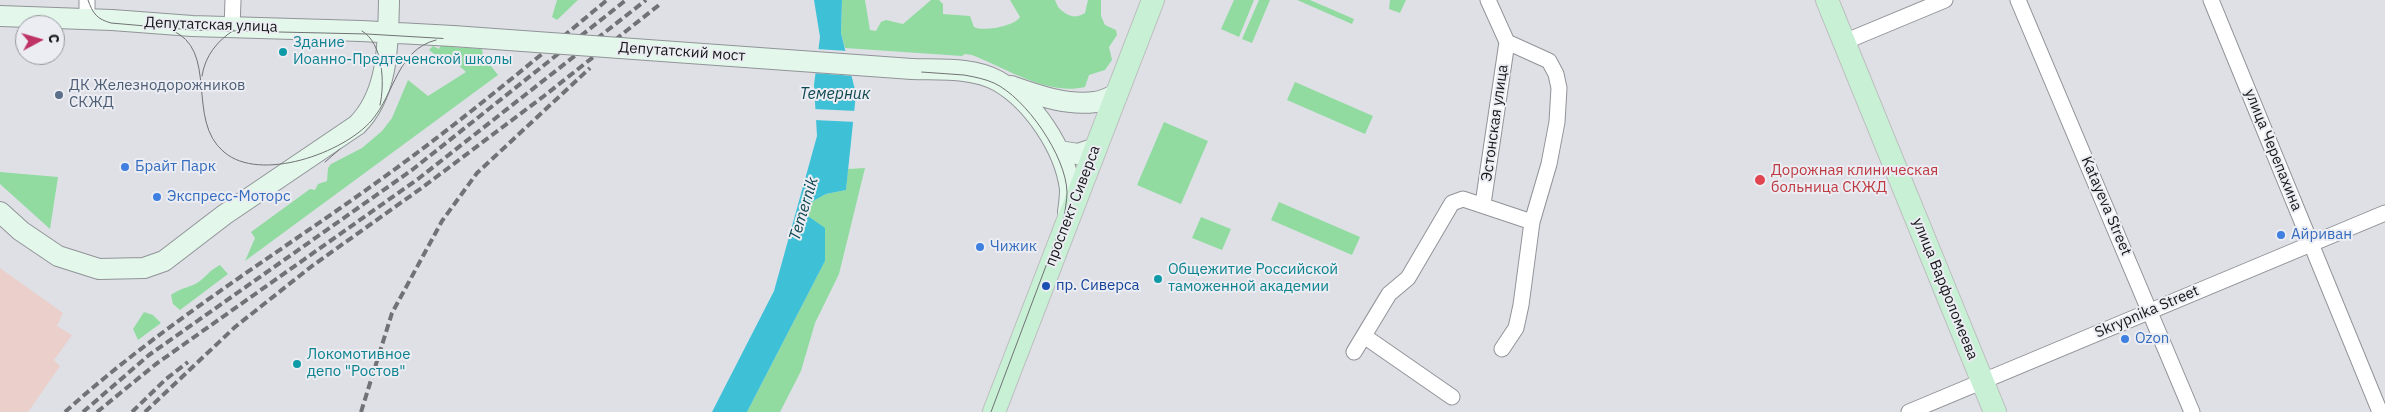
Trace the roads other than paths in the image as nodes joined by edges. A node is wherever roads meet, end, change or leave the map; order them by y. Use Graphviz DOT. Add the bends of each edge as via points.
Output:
graph roads {
  1 [pos="233,0"];
  2 [pos="389,0"];
  3 [pos="1153,0"];
  4 [pos="1488,0"];
  5 [pos="1828,0"];
  6 [pos="1945,0"];
  7 [pos="2018,0"];
  8 [pos="2211,0"];
  9 [pos="87,10"];
  10 [pos="0,16"];
  11 [pos="232,28"];
  12 [pos="388,32"];
  13 [pos="452,36"];
  14 [pos="1507,42"];
  15 [pos="1844,42"];
  16 [pos="998,81"];
  17 [pos="1117,94"];
  18 [pos="1096,148"];
  19 [pos="1058,151"];
  20 [pos="1483,204"];
  21 [pos="0,212"];
  22 [pos="2385,213"];
  23 [pos="1067,219"];
  24 [pos="1532,222"];
  25 [pos="2312,243"];
  26 [pos="2150,311"];
  27 [pos="1364,336"];
  28 [pos="1502,349"];
  29 [pos="1354,352"];
  30 [pos="1982,380"];
  31 [pos="1452,397"];
  32 [pos="994,412"];
  33 [pos="1909,412"];
  34 [pos="1996,412"];
  35 [pos="2192,412"];
  36 [pos="2380,412"];
  1 -- 11 [label="street"];
  2 -- 12 [label="street"];
  3 -- 17 [label="main road, проспект Сиверса"];
  4 -- 14 [label="street"];
  5 -- 15 [label="main road, улица Варфоломеева"];
  6 -- 15 [label="street"];
  7 -- 26 [label="street, Katayeva Street"];
  8 -- 25 [label="street, улица Черепахина"];
  9 -- 10 [label="street, Депутатская улица"];
  9 -- 11 [label="street, Депутатская улица"];
  11 -- 12 [label="street, Депутатская улица"];
  12 -- 13 [label="street, Депутатская улица"];
  12 -- 21 [label="street" via="382,80 368,114 357,125 224,215 164,262 144,268 99,269 58,256 20,231"];
  13 -- 16 [label="street, Депутатский мост, bridge" via="965,72"];
  14 -- 20 [label="street, Эстонская улица"];
  14 -- 24 [label="street" via="1549,61 1559,88 1558,122"];
  15 -- 30 [label="main road, улица Варфоломеева"];
  16 -- 17 [label="street" via="1029,92 1077,102 1098,102"];
  16 -- 19 [label="street" via="1032,109"];
  17 -- 18 [label="main road, проспект Сиверса"];
  18 -- 19 [label="street" via="1078,154"];
  18 -- 23 [label="main road, проспект Сиверса"];
  19 -- 23 [label="street" via="1070,190"];
  20 -- 24 [label="street, Эстонская улица"];
  20 -- 27 [label="street, Эстонская улица" via="1463,198 1452,202 1408,278 1389,294"];
  22 -- 25 [label="street, Skrypnika Street"];
  23 -- 32 [label="main road, проспект Сиверса"];
  24 -- 28 [label="street" via="1516,328"];
  25 -- 26 [label="street, Skrypnika Street"];
  25 -- 36 [label="street, улица Черепахина"];
  26 -- 30 [label="street, Skrypnika Street"];
  26 -- 35 [label="street, Katayeva Street"];
  27 -- 29 [label="street, Эстонская улица"];
  27 -- 31 [label="street"];
  30 -- 33 [label="street, Skrypnika Street"];
  30 -- 34 [label="main road, улица Варфоломеева"];
}
